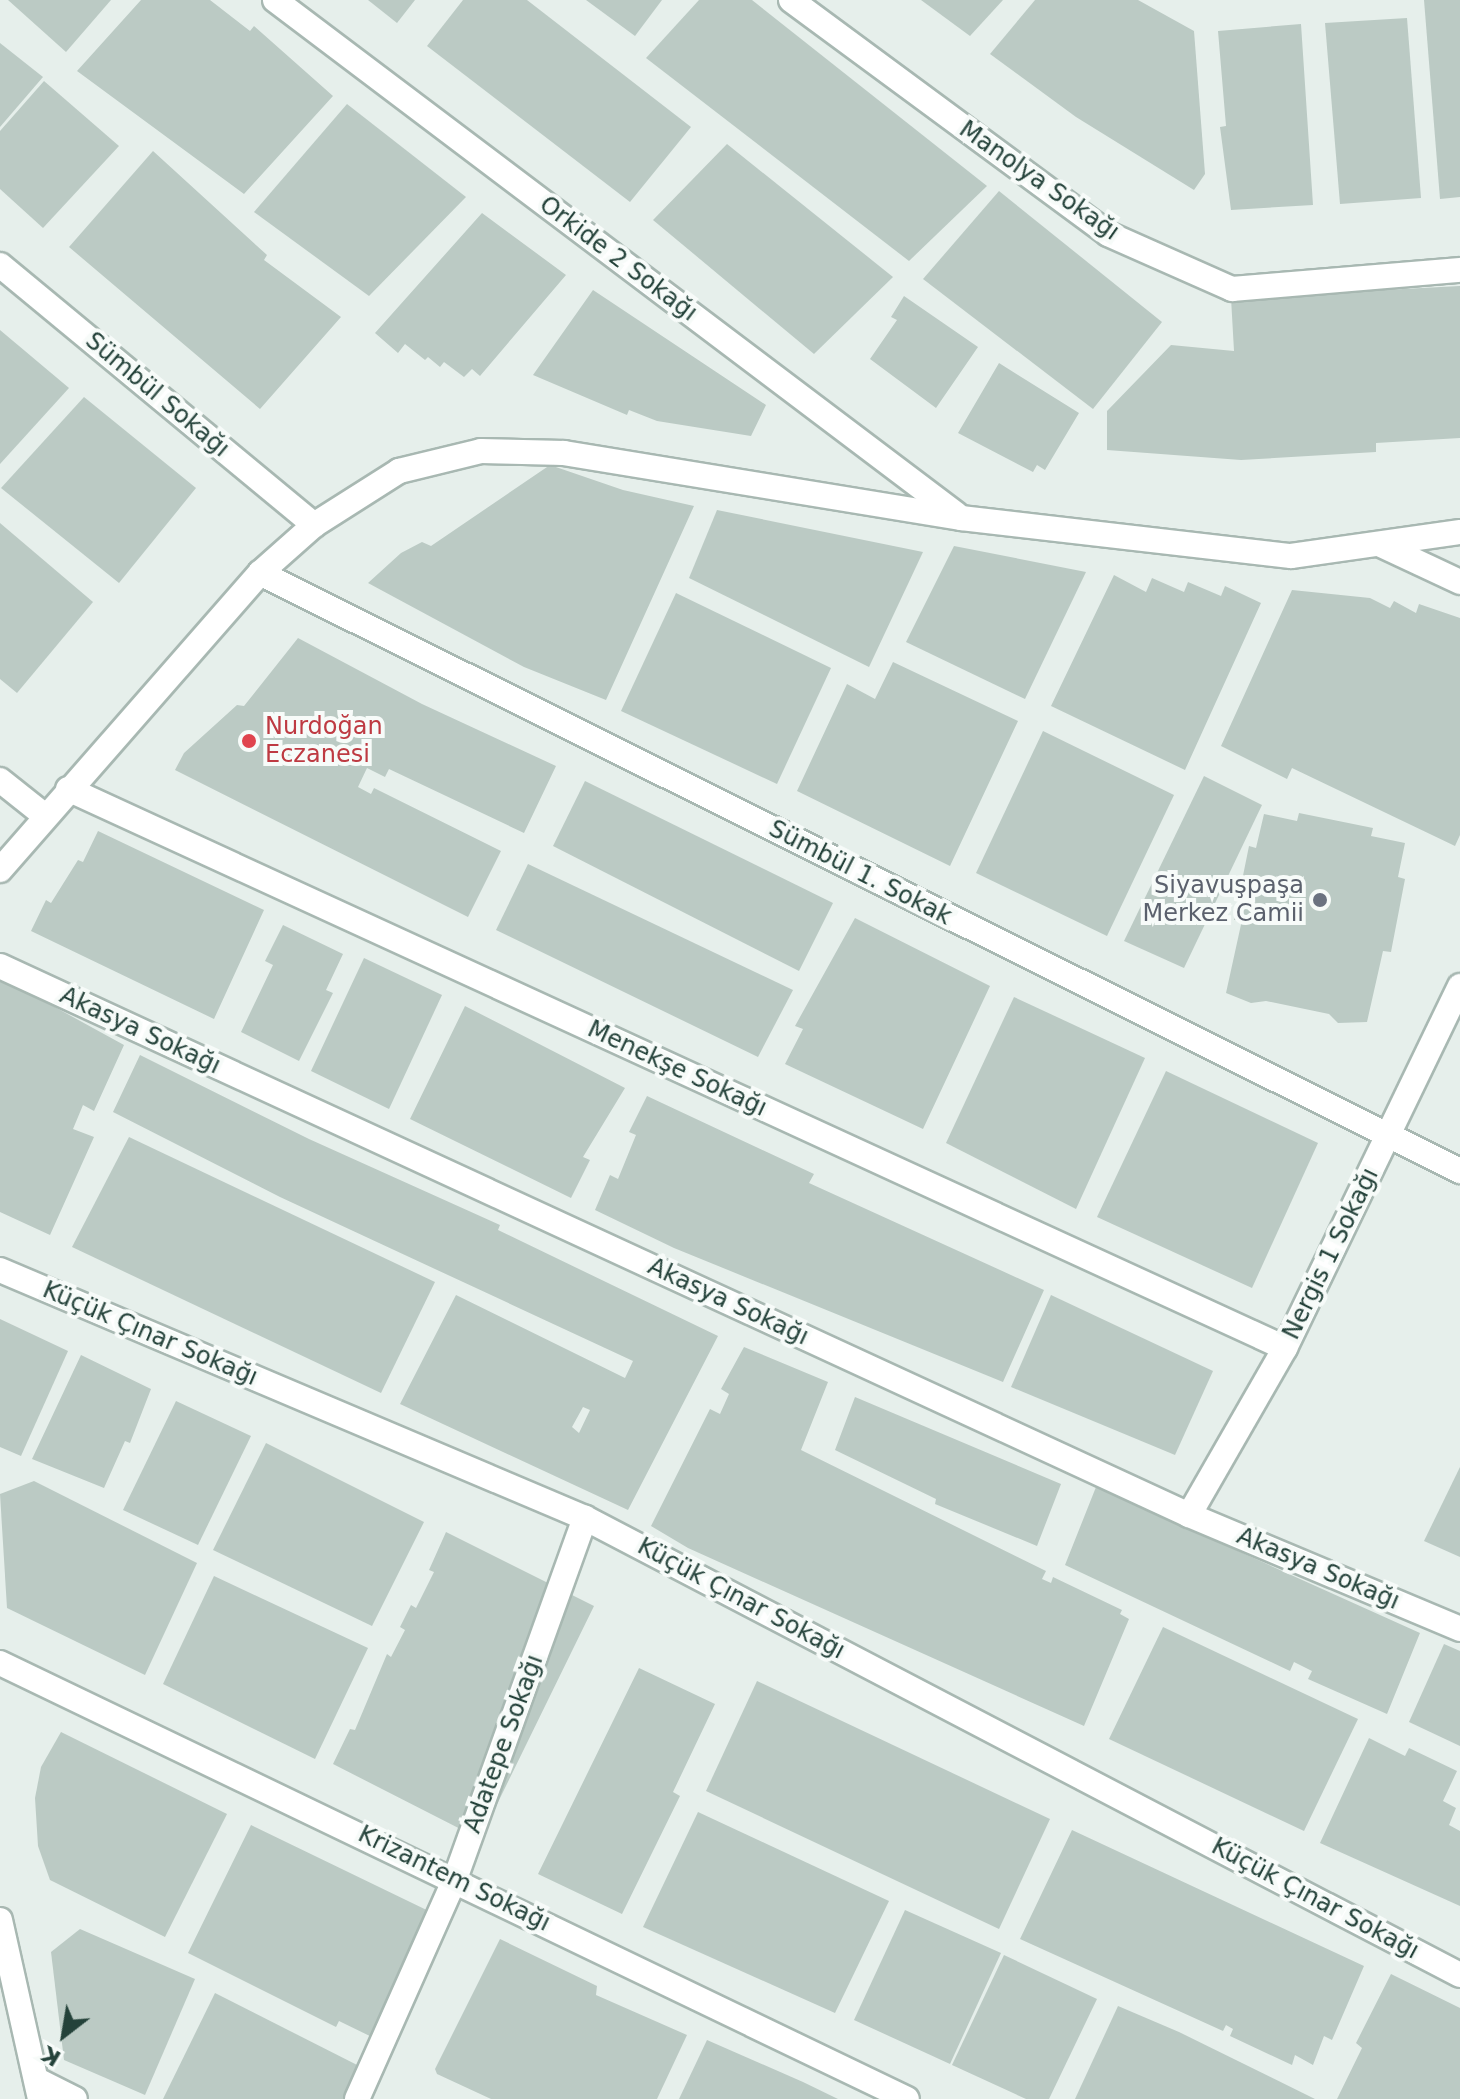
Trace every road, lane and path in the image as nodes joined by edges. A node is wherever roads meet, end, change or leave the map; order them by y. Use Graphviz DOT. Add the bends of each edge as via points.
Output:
graph roads {
  1 [pos="275,0"];
  2 [pos="791,0"];
  3 [pos="0,265"];
  4 [pos="1460,270"];
  5 [pos="961,518"];
  6 [pos="314,525"];
  7 [pos="1460,532"];
  8 [pos="1381,545"];
  9 [pos="260,573"];
  10 [pos="1460,582"];
  11 [pos="0,780"];
  12 [pos="68,789"];
  13 [pos="44,815"];
  14 [pos="0,870"];
  15 [pos="0,966"];
  16 [pos="1460,986"];
  17 [pos="1387,1138"];
  18 [pos="1460,1171"];
  19 [pos="0,1270"];
  20 [pos="1285,1348"];
  21 [pos="1189,1515"];
  22 [pos="585,1518"];
  23 [pos="1460,1629"];
  24 [pos="0,1663"];
  25 [pos="455,1879"];
  26 [pos="0,1920"];
  27 [pos="1460,1975"];
  28 [pos="39,2090"];
  29 [pos="75,2099"];
  30 [pos="357,2099"];
  31 [pos="907,2099"];
  1 -- 5 [label="street, Orkide 2 Sokağı"];
  2 -- 4 [label="street, Manolya Sokağı" via="1108,234 1232,289"];
  3 -- 6 [label="street, Sümbül Sokağı"];
  5 -- 6 [label="street" via="564,453 481,451 399,471"];
  5 -- 8 [label="street" via="1291,556"];
  6 -- 9 [label="street"];
  7 -- 8 [label="street"];
  8 -- 10 [label="street"];
  9 -- 12 [label="street"];
  9 -- 17 [label="street, Sümbül 1. Sokak"];
  11 -- 13 [label="street"];
  12 -- 13 [label="street"];
  12 -- 20 [label="street, Menekşe Sokağı"];
  13 -- 14 [label="street"];
  15 -- 21 [label="street, Akasya Sokağı"];
  16 -- 17 [label="street, Nergis 1 Sokağı"];
  17 -- 18 [label="street, Sümbül 1. Sokak"];
  17 -- 20 [label="street, Nergis 1 Sokağı"];
  19 -- 22 [label="street, Küçük Çınar Sokağı"];
  20 -- 21 [label="street, Nergis 1 Sokağı"];
  21 -- 23 [label="street, Akasya Sokağı"];
  22 -- 25 [label="street, Adatepe Sokağı"];
  22 -- 27 [label="street, Küçük Çınar Sokağı"];
  24 -- 25 [label="street, Krizantem Sokağı"];
  25 -- 30 [label="street, Adatepe Sokağı"];
  25 -- 31 [label="street, Krizantem Sokağı"];
  26 -- 28 [label="street"];
  28 -- 29 [label="street"];
}
